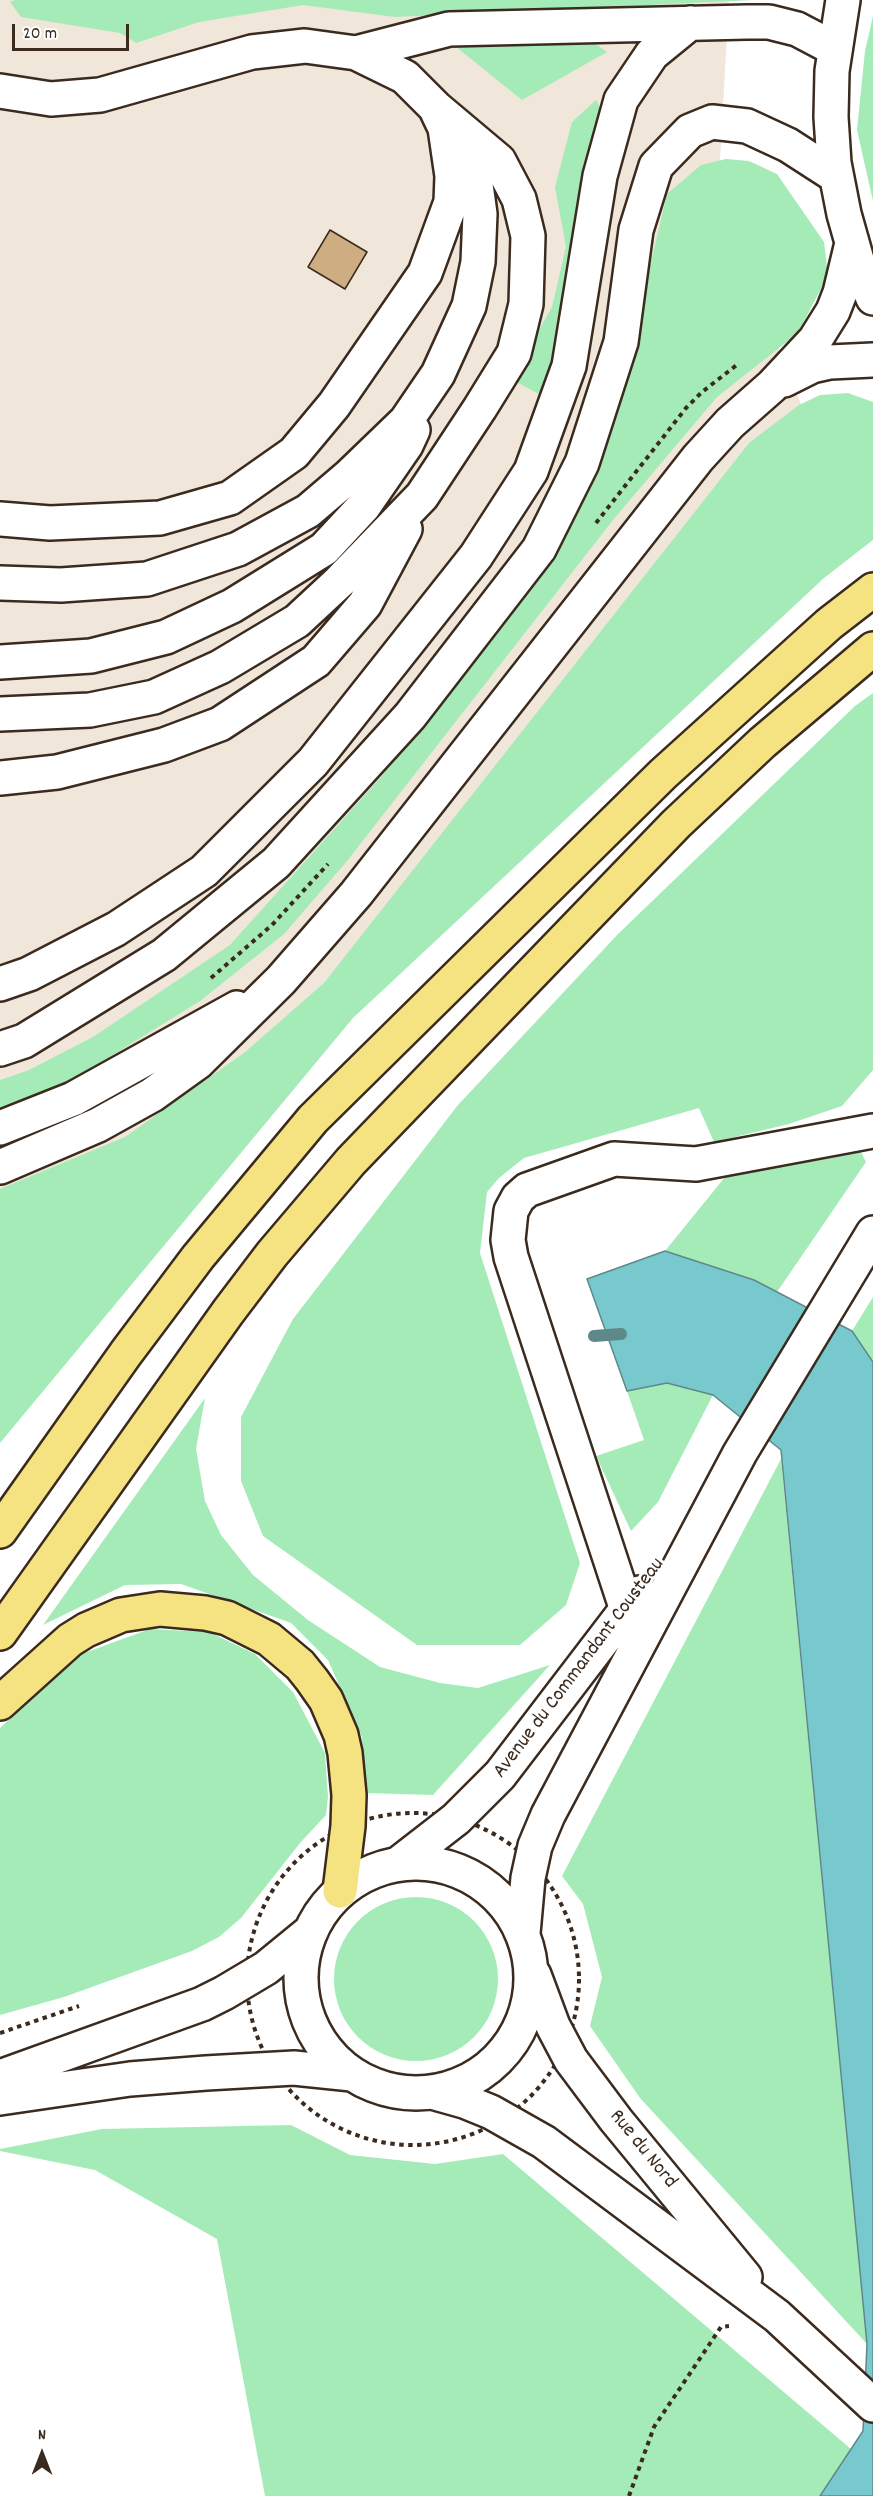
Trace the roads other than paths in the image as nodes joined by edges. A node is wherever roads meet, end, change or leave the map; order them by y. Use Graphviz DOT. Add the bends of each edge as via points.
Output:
graph roads {
  1 [pos="843,0"];
  2 [pos="690,23"];
  3 [pos="834,49"];
  4 [pos="356,53"];
  5 [pos="0,91"];
  6 [pos="435,107"];
  7 [pos="836,176"];
  8 [pos="852,243"];
  9 [pos="873,298"];
  10 [pos="873,360"];
  11 [pos="438,374"];
  12 [pos="772,386"];
  13 [pos="422,496"];
  14 [pos="0,519"];
  15 [pos="0,584"];
  16 [pos="873,590"];
  17 [pos="873,649"];
  18 [pos="0,662"];
  19 [pos="0,714"];
  20 [pos="0,778"];
  21 [pos="281,980"];
  22 [pos="0,984"];
  23 [pos="0,1049"];
  24 [pos="0,1128"];
  25 [pos="873,1131"];
  26 [pos="0,1167"];
  27 [pos="873,1233"];
  28 [pos="740,1453"];
  29 [pos="0,1531"];
  30 [pos="627,1610"];
  31 [pos="0,1633"];
  32 [pos="0,1703"];
  33 [pos="398,1864"];
  34 [pos="340,1891"];
  35 [pos="310,1932"];
  36 [pos="523,1933"];
  37 [pos="532,1970"];
  38 [pos="352,2074"];
  39 [pos="0,2077"];
  40 [pos="432,2092"];
  41 [pos="0,2097"];
  42 [pos="777,2316"];
  43 [pos="873,2405"];
  1 -- 3 [label="street"];
  2 -- 3 [label="street" via="769,22 797,29"];
  2 -- 4 [label="street" via="449,29"];
  2 -- 22 [label="street" via="651,54 621,100 600,176 569,366 531,471 476,556 313,762 204,871 116,928 28,975"];
  3 -- 7 [label="street" via="831,117"];
  4 -- 5 [label="street" via="305,46 252,52 100,95 76,98 27,97"];
  4 -- 6 [label="street" via="405,77"];
  6 -- 11 [label="street" via="472,155 480,214 478,262 468,306"];
  6 -- 13 [label="street" via="499,161 519,200 528,236 526,304 514,353"];
  6 -- 14 [label="street" via="445,128 451,202 425,273 334,405 294,453 230,498 160,518 50,523"];
  7 -- 8 [label="street"];
  7 -- 23 [label="street" via="788,145 747,126 712,122 690,131 656,166 636,230 621,342 582,463 539,549 410,716 276,862 164,955 24,1041"];
  8 -- 9 [label="street"];
  8 -- 12 [label="street" via="833,311 815,340"];
  10 -- 12 [label="street" via="848,359 812,366"];
  11 -- 15 [label="street" via="406,421 349,476 308,511 238,549 147,579 61,585"];
  11 -- 18 [label="street" via="406,445 364,506 324,549 232,606 166,638 92,656"];
  12 -- 21 [label="street" via="730,423 699,458 363,885"];
  13 -- 19 [label="street" via="297,621 220,667 154,697 90,710"];
  13 -- 20 [label="street" via="365,604 316,661 220,724 164,746 57,772"];
  16 -- 29 [label="highway" via="829,624 656,780 313,1119 198,1257"];
  17 -- 31 [label="highway" via="762,743 684,816 351,1161 228,1312"];
  21 -- 24 [label="street" via="96,1088"];
  21 -- 26 [label="street" via="198,1062 152,1095 98,1125"];
  25 -- 30 [label="street" via="696,1164 614,1159 526,1190 511,1211 511,1257"];
  27 -- 28 [label="street, Avenue du Commandant Cousteau"];
  28 -- 30 [label="street, Avenue du Commandant Cousteau"];
  28 -- 36 [label="street, Avenue du Commandant Cousteau" via="548,1815 535,1846 528,1878"];
  30 -- 33 [label="street, Avenue du Commandant Cousteau" via="500,1775 456,1819"];
  32 -- 34 [label="highway" via="70,1640 121,1615 184,1610 227,1618 260,1634 285,1651 312,1680 326,1700 341,1735 349,1806"];
  33 -- 34 [label="street" via="367,1874"];
  33 -- 36 [label="street" via="436,1864 473,1877 511,1911"];
  34 -- 35 [label="street"];
  35 -- 38 [label="street" via="301,1974 307,2017 325,2049"];
  35 -- 39 [label="street" via="266,1968 202,2004"];
  36 -- 37 [label="street"];
  37 -- 40 [label="street" via="529,2006 507,2050 468,2081"];
  37 -- 42 [label="street, Rue du Nord" via="553,2026 572,2060 616,2120"];
  38 -- 40 [label="street" via="385,2089"];
  38 -- 41 [label="street" via="294,2068 216,2072"];
  40 -- 42 [label="street, Rue du Nord" via="490,2112 544,2142"];
  42 -- 43 [label="street, Rue du Nord"];
}
